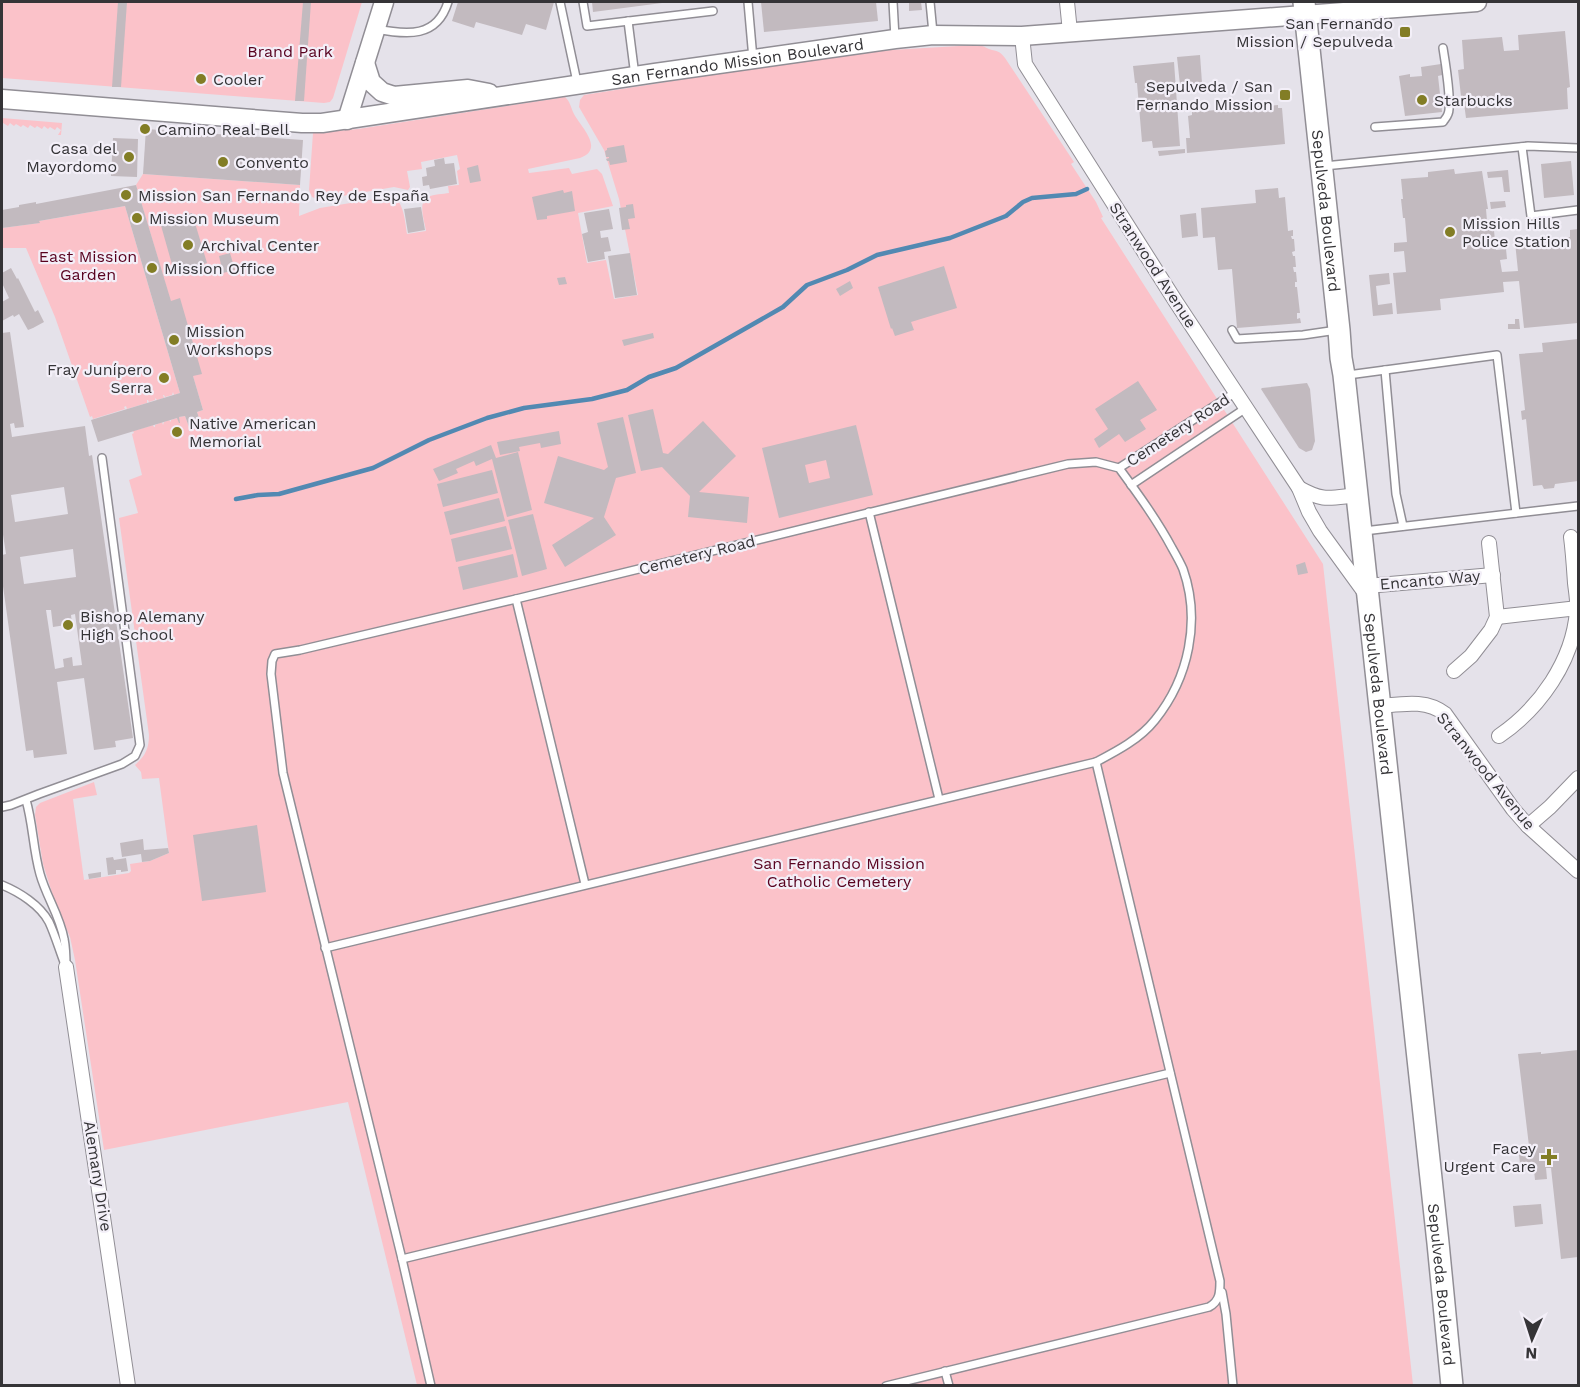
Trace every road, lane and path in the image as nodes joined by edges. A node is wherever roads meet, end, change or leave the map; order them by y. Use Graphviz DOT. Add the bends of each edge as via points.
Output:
graph roads {
  1 [pos="384,2"];
  2 [pos="448,2"];
  3 [pos="560,2"];
  4 [pos="583,2"];
  5 [pos="748,2"];
  6 [pos="893,2"];
  7 [pos="930,2"];
  8 [pos="1067,2"];
  9 [pos="1467,2"];
  10 [pos="1477,2"];
  11 [pos="1305,8"];
  12 [pos="713,12"];
  13 [pos="628,21"];
  14 [pos="376,28"];
  15 [pos="1070,32"];
  16 [pos="933,35"];
  17 [pos="1022,36"];
  18 [pos="895,39"];
  19 [pos="1443,48"];
  20 [pos="753,59"];
  21 [pos="365,63"];
  22 [pos="634,76"];
  23 [pos="577,85"];
  24 [pos="506,96"];
  25 [pos="2,99"];
  26 [pos="347,120"];
  27 [pos="1375,128"];
  28 [pos="1522,147"];
  29 [pos="1578,148"];
  30 [pos="1322,166"];
  31 [pos="1578,210"];
  32 [pos="1232,330"];
  33 [pos="1339,330"];
  34 [pos="1385,370"];
  35 [pos="1344,375"];
  36 [pos="1236,392"];
  37 [pos="1246,408"];
  38 [pos="102,458"];
  39 [pos="1119,468"];
  40 [pos="1131,485"];
  41 [pos="1299,488"];
  42 [pos="1357,495"];
  43 [pos="1578,506"];
  44 [pos="869,512"];
  45 [pos="1516,513"];
  46 [pos="1404,526"];
  47 [pos="1361,531"];
  48 [pos="1571,537"];
  49 [pos="1489,543"];
  50 [pos="1493,575"];
  51 [pos="1368,591"];
  52 [pos="516,599"];
  53 [pos="1578,608"];
  54 [pos="1497,617"];
  55 [pos="1454,671"];
  56 [pos="1380,706"];
  57 [pos="1499,736"];
  58 [pos="1096,762"];
  59 [pos="1576,785"];
  60 [pos="939,799"];
  61 [pos="26,800"];
  62 [pos="2,807"];
  63 [pos="1528,826"];
  64 [pos="1578,872"];
  65 [pos="2,885"];
  66 [pos="585,885"];
  67 [pos="325,948"];
  68 [pos="66,968"];
  69 [pos="1170,1073"];
  70 [pos="402,1259"];
  71 [pos="1220,1281"];
  72 [pos="945,1371"];
  73 [pos="128,1386"];
  74 [pos="430,1386"];
  75 [pos="886,1386"];
  76 [pos="949,1386"];
  77 [pos="1233,1386"];
  78 [pos="1452,1386"];
  1 -- 14 [label="main road"];
  2 -- 14 [label="lane" via="439,21 428,29 399,33"];
  3 -- 23 [label="lane"];
  4 -- 13 [label="lane" via="587,26"];
  5 -- 20 [label="lane"];
  6 -- 18 [label="lane"];
  7 -- 16 [label="lane"];
  8 -- 15 [label="street"];
  9 -- 10 [label="main road, San Fernando Mission Boulevard"];
  9 -- 11 [label="main road, San Fernando Mission Boulevard"];
  11 -- 15 [label="main road, San Fernando Mission Boulevard"];
  11 -- 30 [label="main road, Sepulveda Boulevard"];
  12 -- 13 [label="lane"];
  13 -- 22 [label="lane"];
  14 -- 21 [label="main road"];
  15 -- 17 [label="main road, San Fernando Mission Boulevard"];
  16 -- 17 [label="main road, San Fernando Mission Boulevard"];
  16 -- 18 [label="main road, San Fernando Mission Boulevard"];
  17 -- 36 [label="street, Stranwood Avenue" via="1025,64"];
  18 -- 20 [label="main road, San Fernando Mission Boulevard"];
  19 -- 27 [label="lane" via="1449,97 1448,116 1443,122"];
  20 -- 22 [label="main road, San Fernando Mission Boulevard"];
  21 -- 24 [label="main road" via="371,82 394,96 468,89"];
  21 -- 26 [label="main road"];
  22 -- 23 [label="main road, San Fernando Mission Boulevard"];
  23 -- 24 [label="main road, San Fernando Mission Boulevard"];
  24 -- 26 [label="main road, San Fernando Mission Boulevard"];
  25 -- 26 [label="main road, San Fernando Mission Boulevard" via="302,123"];
  28 -- 29 [label="lane"];
  28 -- 30 [label="lane"];
  28 -- 31 [label="lane" via="1531,216"];
  30 -- 33 [label="main road, Sepulveda Boulevard"];
  32 -- 33 [label="lane" via="1237,339"];
  33 -- 35 [label="main road, Sepulveda Boulevard"];
  34 -- 35 [label="lane"];
  34 -- 45 [label="lane" via="1497,355"];
  34 -- 46 [label="lane" via="1396,494"];
  35 -- 42 [label="main road, Sepulveda Boulevard"];
  36 -- 37 [label="street, Stranwood Avenue"];
  36 -- 39 [label="lane, Cemetery Road"];
  37 -- 40 [label="lane, Cemetery Road"];
  37 -- 41 [label="street, Stranwood Avenue"];
  38 -- 61 [label="lane" via="140,745 135,756 122,764"];
  39 -- 40 [label="lane, Cemetery Road"];
  39 -- 44 [label="lane, Cemetery Road" via="1096,462 1068,464"];
  40 -- 58 [label="lane" via="1183,568 1191,605 1191,638 1173,694 1155,721 1129,744"];
  41 -- 42 [label="street" via="1326,499"];
  41 -- 51 [label="street, Stranwood Avenue" via="1320,531"];
  42 -- 47 [label="main road, Sepulveda Boulevard"];
  43 -- 45 [label="lane"];
  44 -- 52 [label="lane, Cemetery Road"];
  44 -- 60 [label="lane"];
  45 -- 46 [label="lane"];
  46 -- 47 [label="lane"];
  47 -- 51 [label="main road, Sepulveda Boulevard"];
  48 -- 53 [label="street"];
  49 -- 50 [label="street"];
  50 -- 51 [label="street, Encanto Way"];
  50 -- 54 [label="street"];
  51 -- 56 [label="main road, Sepulveda Boulevard"];
  52 -- 66 [label="lane"];
  52 -- 67 [label="lane, Cemetery Road" via="275,654 271,674 283,773"];
  53 -- 54 [label="street"];
  53 -- 57 [label="street" via="1571,642 1552,682 1526,714"];
  54 -- 55 [label="street" via="1471,656"];
  56 -- 63 [label="street, Stranwood Avenue" via="1416,704 1439,709"];
  56 -- 78 [label="main road, Sepulveda Boulevard"];
  58 -- 60 [label="lane"];
  58 -- 69 [label="lane"];
  59 -- 63 [label="street"];
  60 -- 66 [label="lane"];
  61 -- 62 [label="lane"];
  61 -- 68 [label="lane" via="43,886 64,939"];
  63 -- 64 [label="street, Stranwood Avenue"];
  65 -- 68 [label="lane" via="20,894 45,916"];
  66 -- 67 [label="lane"];
  67 -- 70 [label="lane"];
  68 -- 73 [label="street, Alemany Drive"];
  69 -- 70 [label="lane"];
  69 -- 71 [label="lane"];
  70 -- 74 [label="lane"];
  71 -- 72 [label="lane" via="1219,1298 1209,1307"];
  71 -- 77 [label="lane"];
  72 -- 75 [label="lane"];
  72 -- 76 [label="lane"];
}
